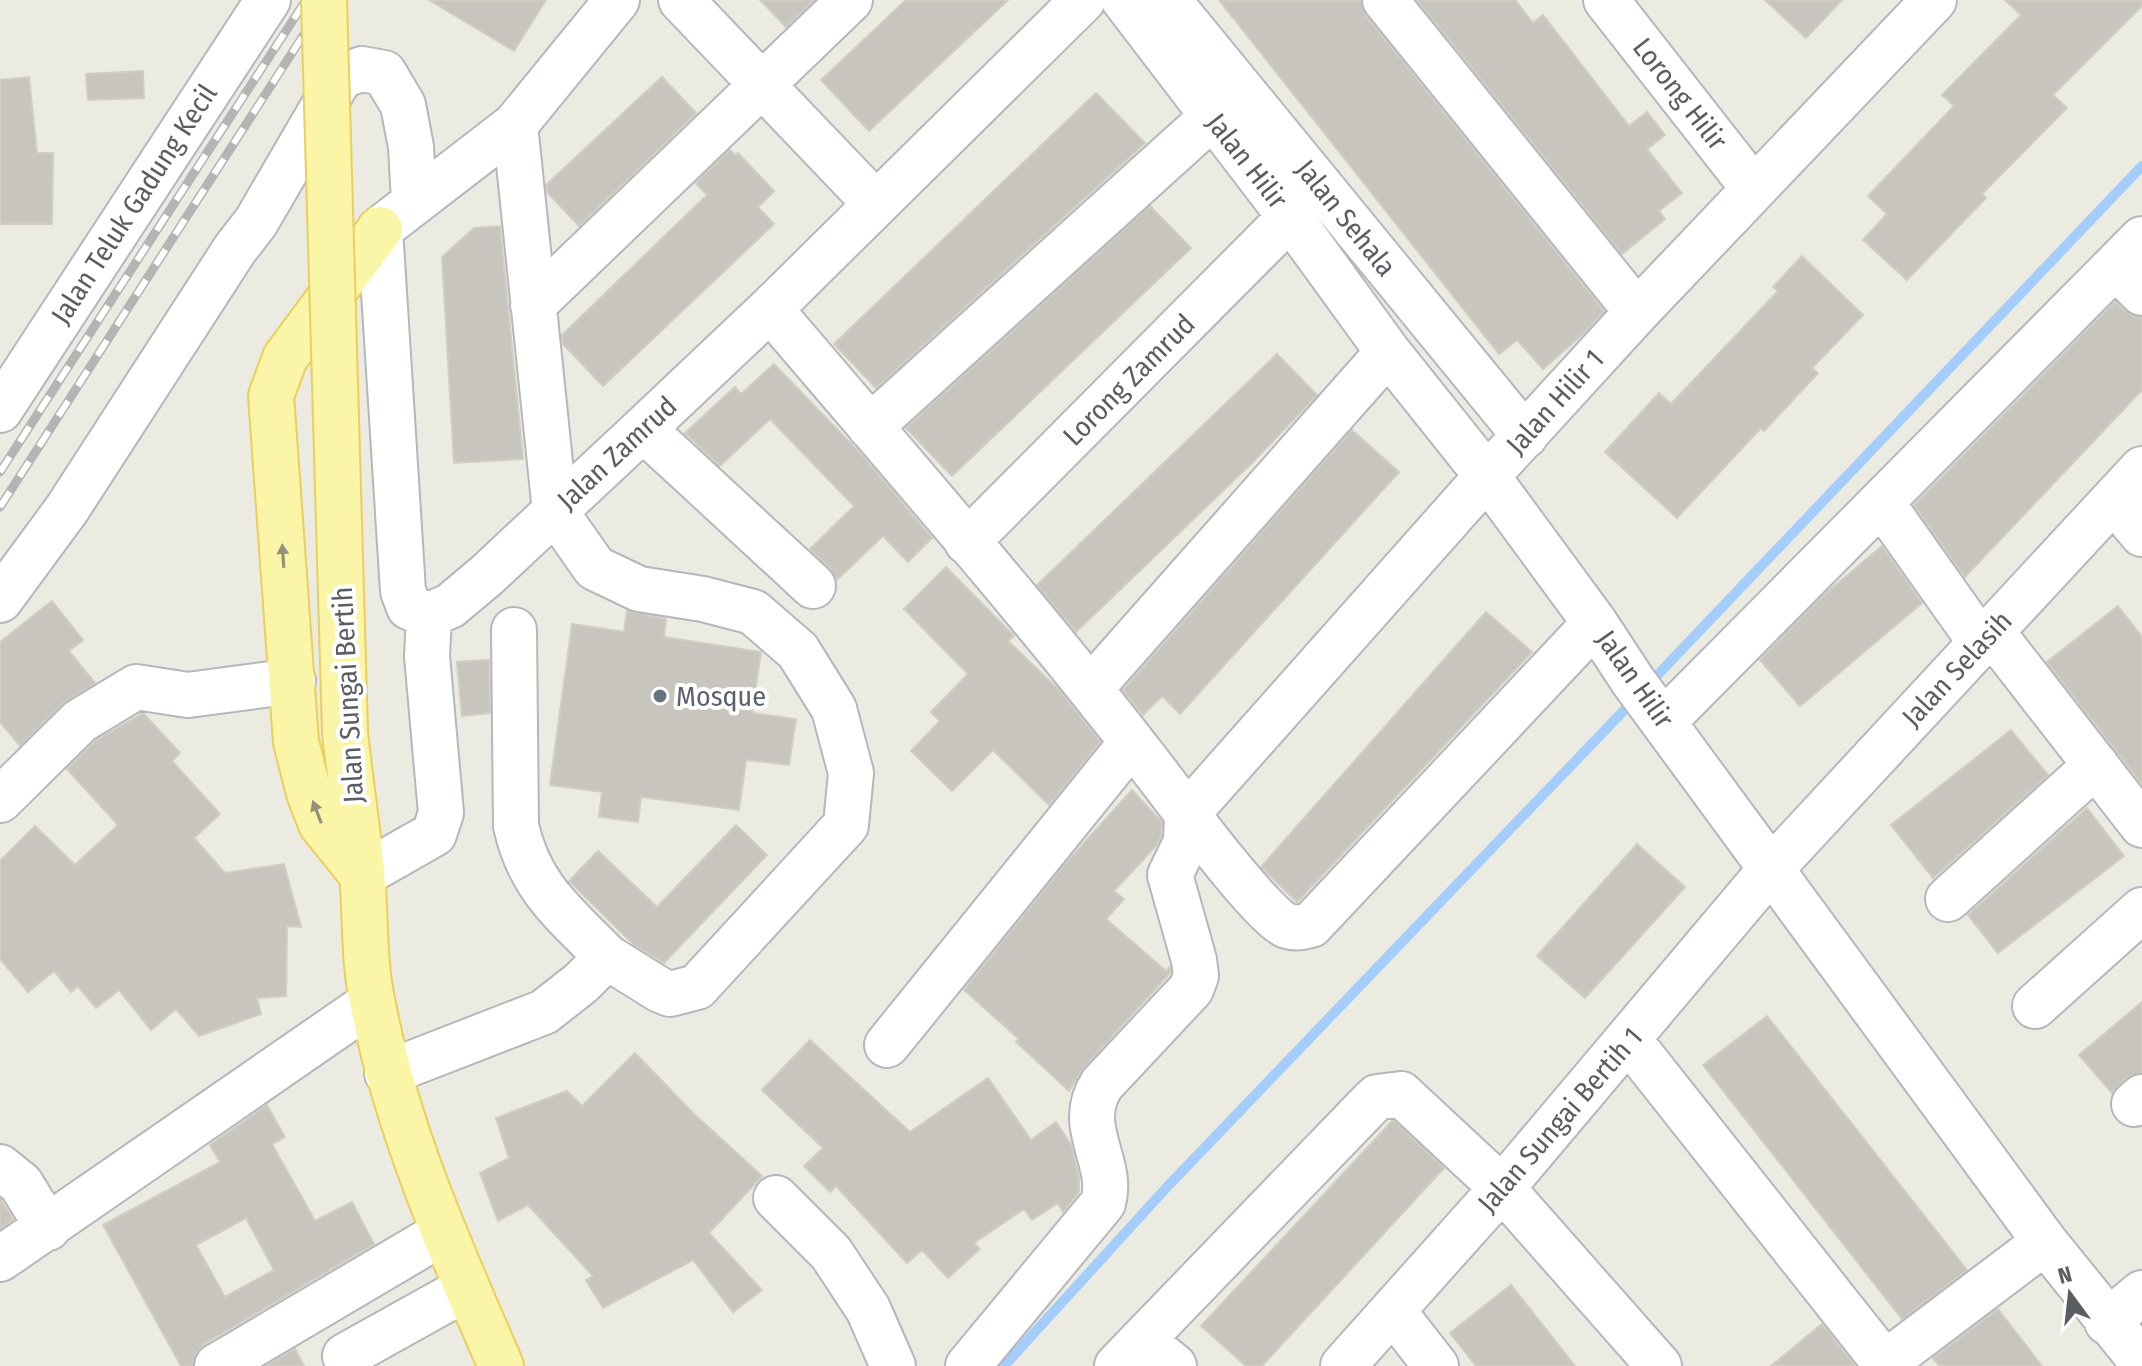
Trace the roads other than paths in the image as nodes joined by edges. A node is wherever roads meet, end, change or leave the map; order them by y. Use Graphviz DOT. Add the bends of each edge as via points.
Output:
graph roads {
  1 [pos="324,0"];
  2 [pos="617,0"];
  3 [pos="681,0"];
  4 [pos="850,0"];
  5 [pos="1083,0"];
  6 [pos="1124,0"];
  7 [pos="1168,0"];
  8 [pos="1385,0"];
  9 [pos="1606,0"];
  10 [pos="1934,0"];
  11 [pos="267,1"];
  12 [pos="760,84"];
  13 [pos="1212,117"];
  14 [pos="515,125"];
  15 [pos="1754,189"];
  16 [pos="414,201"];
  17 [pos="875,203"];
  18 [pos="1290,217"];
  19 [pos="380,229"];
  20 [pos="2133,266"];
  21 [pos="533,305"];
  22 [pos="770,309"];
  23 [pos="1637,312"];
  24 [pos="1388,352"];
  25 [pos="1,406"];
  26 [pos="870,427"];
  27 [pos="643,429"];
  28 [pos="1525,436"];
  29 [pos="1487,476"];
  30 [pos="2128,484"];
  31 [pos="1882,503"];
  32 [pos="555,511"];
  33 [pos="2142,534"];
  34 [pos="967,542"];
  35 [pos="813,586"];
  36 [pos="0,600"];
  37 [pos="429,615"];
  38 [pos="1595,623"];
  39 [pos="514,630"];
  40 [pos="1986,637"];
  41 [pos="293,681"];
  42 [pos="1091,688"];
  43 [pos="1650,703"];
  44 [pos="1132,742"];
  45 [pos="2096,765"];
  46 [pos="0,800"];
  47 [pos="1187,814"];
  48 [pos="2142,825"];
  49 [pos="1771,869"];
  50 [pos="362,875"];
  51 [pos="1948,899"];
  52 [pos="2142,910"];
  53 [pos="607,957"];
  54 [pos="372,1002"];
  55 [pos="2035,1006"];
  56 [pos="1629,1040"];
  57 [pos="887,1045"];
  58 [pos="387,1073"];
  59 [pos="0,1167"];
  60 [pos="1502,1188"];
  61 [pos="776,1198"];
  62 [pos="48,1228"];
  63 [pos="444,1232"];
  64 [pos="2045,1242"];
  65 [pos="0,1259"];
  66 [pos="467,1288"];
  67 [pos="2142,1293"];
  68 [pos="1393,1311"];
  69 [pos="2107,1322"];
  70 [pos="345,1356"];
  71 [pos="1144,1357"];
  72 [pos="2142,1362"];
  73 [pos="1884,1365"];
  74 [pos="217,1366"];
  75 [pos="501,1366"];
  76 [pos="893,1366"];
  77 [pos="968,1366"];
  78 [pos="1343,1366"];
  79 [pos="1436,1366"];
  80 [pos="1659,1366"];
  1 -- 50 [label="main road, Jalan Sungai Bertih, bridge" via="345,733"];
  2 -- 14 [label="street"];
  3 -- 12 [label="street"];
  4 -- 12 [label="street"];
  5 -- 17 [label="street, Jalan Zamrud"];
  6 -- 13 [label="street, Jalan Hilir"];
  7 -- 28 [label="street, Jalan Sehala"];
  8 -- 23 [label="street"];
  9 -- 15 [label="street, Lorong Hilir"];
  10 -- 15 [label="street, Jalan Hilir 1"];
  11 -- 25 [label="street, Jalan Teluk Gadung Kecil"];
  12 -- 17 [label="street"];
  12 -- 21 [label="street"];
  13 -- 18 [label="street, Jalan Hilir"];
  13 -- 26 [label="street"];
  14 -- 16 [label="street"];
  14 -- 21 [label="street"];
  15 -- 23 [label="street, Jalan Hilir 1"];
  16 -- 19 [label="street"];
  16 -- 36 [label="street" via="403,105 384,73 362,69 341,76 256,222 67,509"];
  17 -- 22 [label="street, Jalan Zamrud"];
  18 -- 24 [label="street, Jalan Hilir"];
  18 -- 34 [label="street, Lorong Zamrud"];
  19 -- 37 [label="street" via="403,591 409,607"];
  41 -- 19 [label="main road, one-way" via="271,396 285,358"];
  20 -- 31 [label="street"];
  21 -- 32 [label="street"];
  22 -- 26 [label="street"];
  22 -- 27 [label="street, Jalan Zamrud"];
  23 -- 28 [label="street, Jalan Hilir 1"];
  24 -- 29 [label="street, Jalan Hilir"];
  24 -- 42 [label="street"];
  26 -- 34 [label="street"];
  27 -- 32 [label="street, Jalan Zamrud"];
  27 -- 35 [label="street"];
  28 -- 29 [label="street, Jalan Hilir 1"];
  29 -- 38 [label="street, Jalan Hilir"];
  29 -- 47 [label="street, Jalan Hilir 1"];
  30 -- 33 [label="street"];
  30 -- 40 [label="street, Jalan Selasih"];
  31 -- 40 [label="street"];
  31 -- 43 [label="street"];
  32 -- 37 [label="street, Jalan Zamrud" via="478,583"];
  32 -- 53 [label="street" via="595,568 639,589 753,612 798,651 834,709 851,773 846,825 697,987 670,994"];
  34 -- 42 [label="street"];
  37 -- 50 [label="street" via="427,656 441,813 434,834"];
  38 -- 43 [label="street, Jalan Hilir"];
  38 -- 47 [label="street" via="1311,925 1285,925 1267,911"];
  39 -- 53 [label="street" via="516,826 521,849 547,896"];
  40 -- 45 [label="street"];
  40 -- 49 [label="street, Jalan Selasih"];
  41 -- 46 [label="street" via="188,695 136,687 80,721"];
  50 -- 41 [label="main road, one-way" via="321,824 309,793 296,742"];
  42 -- 44 [label="street"];
  43 -- 49 [label="street, Jalan Hilir"];
  44 -- 47 [label="street"];
  44 -- 57 [label="street"];
  45 -- 48 [label="street"];
  45 -- 51 [label="street"];
  47 -- 77 [label="street" via="1186,842 1170,875 1194,960 1191,989 1093,1098 1090,1114 1107,1189 1103,1203"];
  49 -- 56 [label="street, Jalan Sungai Bertih 1"];
  49 -- 64 [label="street, Jalan Hilir"];
  50 -- 54 [label="main road, Jalan Sungai Bertih" via="363,940"];
  52 -- 55 [label="street"];
  53 -- 58 [label="street" via="544,1012"];
  54 -- 58 [label="main road, Jalan Sungai Bertih"];
  54 -- 62 [label="street"];
  56 -- 60 [label="street, Jalan Sungai Bertih 1"];
  56 -- 73 [label="street"];
  58 -- 63 [label="main road, Jalan Sungai Bertih"];
  59 -- 62 [label="street" via="21,1184"];
  60 -- 68 [label="street, Jalan Sungai Bertih 1"];
  60 -- 71 [label="street" via="1401,1094 1377,1097"];
  60 -- 80 [label="street"];
  61 -- 76 [label="street" via="831,1253 868,1309"];
  62 -- 65 [label="street"];
  63 -- 66 [label="main road, Jalan Sungai Bertih"];
  63 -- 74 [label="street"];
  64 -- 69 [label="street, Jalan Hilir"];
  64 -- 73 [label="street"];
  66 -- 70 [label="street"];
  66 -- 75 [label="main road, Jalan Sungai Bertih"];
  67 -- 69 [label="street"];
  68 -- 78 [label="street, Jalan Sungai Bertih 1"];
  68 -- 79 [label="street"];
  69 -- 72 [label="street, Jalan Hilir"];
}
